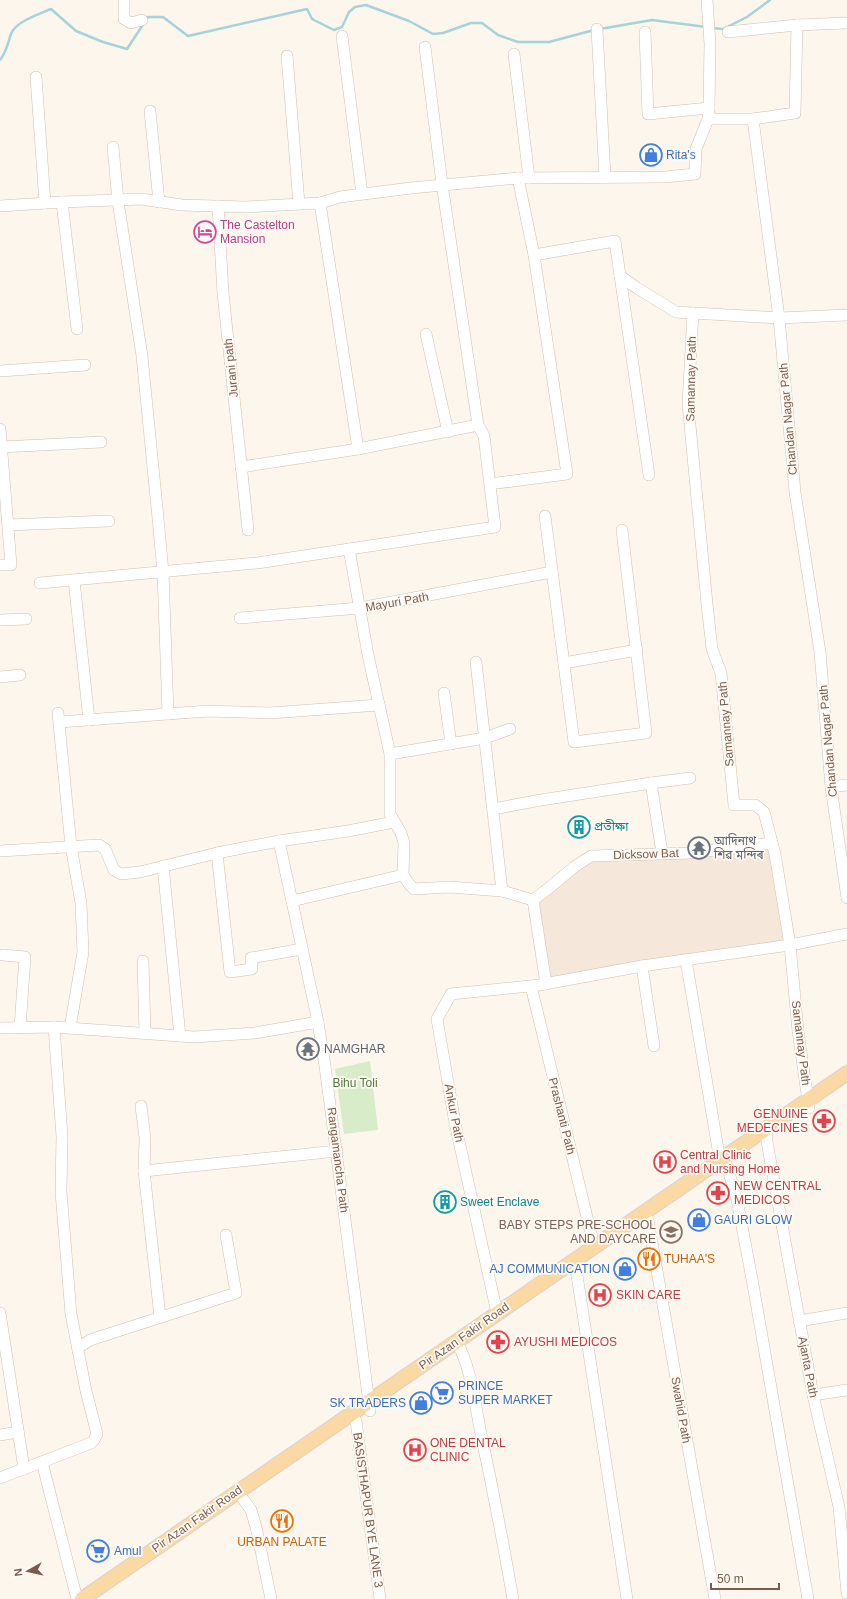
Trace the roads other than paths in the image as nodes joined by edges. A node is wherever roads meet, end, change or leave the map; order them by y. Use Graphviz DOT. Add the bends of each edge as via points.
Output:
graph roads {
  1 [pos="124,0"];
  2 [pos="707,0"];
  3 [pos="142,20"];
  4 [pos="847,23"];
  5 [pos="797,25"];
  6 [pos="597,30"];
  7 [pos="646,32"];
  8 [pos="728,32"];
  9 [pos="342,36"];
  10 [pos="425,47"];
  11 [pos="514,54"];
  12 [pos="287,56"];
  13 [pos="36,77"];
  14 [pos="150,111"];
  15 [pos="708,113"];
  16 [pos="753,119"];
  17 [pos="113,147"];
  18 [pos="606,177"];
  19 [pos="523,178"];
  20 [pos="442,184"];
  21 [pos="362,194"];
  22 [pos="118,201"];
  23 [pos="45,202"];
  24 [pos="62,202"];
  25 [pos="159,202"];
  26 [pos="320,203"];
  27 [pos="299,204"];
  28 [pos="0,206"];
  29 [pos="218,206"];
  30 [pos="534,255"];
  31 [pos="620,276"];
  32 [pos="693,313"];
  33 [pos="847,315"];
  34 [pos="779,318"];
  35 [pos="77,329"];
  36 [pos="426,334"];
  37 [pos="85,364"];
  38 [pos="0,371"];
  39 [pos="478,425"];
  40 [pos="0,429"];
  41 [pos="448,432"];
  42 [pos="100,442"];
  43 [pos="2,448"];
  44 [pos="358,449"];
  45 [pos="241,467"];
  46 [pos="648,475"];
  47 [pos="497,483"];
  48 [pos="545,516"];
  49 [pos="110,520"];
  50 [pos="8,525"];
  51 [pos="248,530"];
  52 [pos="622,530"];
  53 [pos="349,549"];
  54 [pos="0,565"];
  55 [pos="163,572"];
  56 [pos="552,572"];
  57 [pos="74,580"];
  58 [pos="40,583"];
  59 [pos="360,608"];
  60 [pos="240,618"];
  61 [pos="26,619"];
  62 [pos="0,620"];
  63 [pos="637,650"];
  64 [pos="476,662"];
  65 [pos="564,663"];
  66 [pos="20,675"];
  67 [pos="0,677"];
  68 [pos="444,693"];
  69 [pos="379,705"];
  70 [pos="168,714"];
  71 [pos="89,720"];
  72 [pos="510,729"];
  73 [pos="485,738"];
  74 [pos="451,744"];
  75 [pos="390,754"];
  76 [pos="690,778"];
  77 [pos="651,783"];
  78 [pos="847,785"];
  79 [pos="831,787"];
  80 [pos="493,809"];
  81 [pos="394,822"];
  82 [pos="279,841"];
  83 [pos="772,843"];
  84 [pos="71,846"];
  85 [pos="0,851"];
  86 [pos="217,853"];
  87 [pos="662,853"];
  88 [pos="163,866"];
  89 [pos="403,875"];
  90 [pos="502,891"];
  91 [pos="847,898"];
  92 [pos="533,900"];
  93 [pos="292,901"];
  94 [pos="847,934"];
  95 [pos="790,946"];
  96 [pos="302,949"];
  97 [pos="3,955"];
  98 [pos="686,960"];
  99 [pos="143,961"];
  100 [pos="642,966"];
  101 [pos="546,984"];
  102 [pos="531,986"];
  103 [pos="318,1022"];
  104 [pos="20,1027"];
  105 [pos="54,1027"];
  106 [pos="0,1028"];
  107 [pos="70,1028"];
  108 [pos="145,1033"];
  109 [pos="180,1036"];
  110 [pos="654,1046"];
  111 [pos="847,1073"];
  112 [pos="847,1083"];
  113 [pos="809,1104"];
  114 [pos="141,1106"];
  115 [pos="767,1136"];
  116 [pos="718,1149"];
  117 [pos="337,1151"];
  118 [pos="727,1166"];
  119 [pos="144,1171"];
  120 [pos="648,1220"];
  121 [pos="226,1235"];
  122 [pos="594,1246"];
  123 [pos="576,1269"];
  124 [pos="0,1313"];
  125 [pos="497,1313"];
  126 [pos="847,1313"];
  127 [pos="160,1317"];
  128 [pos="800,1321"];
  129 [pos="458,1345"];
  130 [pos="78,1348"];
  131 [pos="847,1390"];
  132 [pos="813,1395"];
  133 [pos="370,1406"];
  134 [pos="356,1421"];
  135 [pos="18,1432"];
  136 [pos="0,1435"];
  137 [pos="42,1462"];
  138 [pos="24,1469"];
  139 [pos="0,1478"];
  140 [pos="243,1499"];
  141 [pos="843,1507"];
  142 [pos="847,1593"];
  143 [pos="77,1599"];
  144 [pos="82,1599"];
  145 [pos="97,1599"];
  146 [pos="270,1599"];
  147 [pos="380,1599"];
  148 [pos="513,1599"];
  149 [pos="627,1599"];
  150 [pos="715,1599"];
  151 [pos="808,1599"];
  1 -- 3 [label="street" via="124,19 131,23"];
  2 -- 15 [label="street" via="710,44"];
  4 -- 5 [label="street"];
  5 -- 8 [label="street"];
  5 -- 16 [label="street" via="795,113"];
  6 -- 18 [label="street"];
  7 -- 15 [label="street" via="648,114"];
  9 -- 21 [label="street"];
  10 -- 20 [label="street"];
  11 -- 19 [label="street"];
  12 -- 27 [label="street"];
  13 -- 23 [label="street"];
  14 -- 25 [label="street"];
  15 -- 16 [label="street"];
  15 -- 18 [label="street" via="696,149 695,174"];
  16 -- 34 [label="street, Chandan Nagar Path"];
  17 -- 22 [label="street"];
  18 -- 19 [label="street"];
  19 -- 20 [label="street"];
  19 -- 30 [label="street"];
  20 -- 21 [label="street"];
  20 -- 39 [label="street"];
  21 -- 26 [label="street"];
  22 -- 24 [label="street"];
  22 -- 25 [label="street" via="141,199"];
  22 -- 55 [label="street" via="142,356"];
  23 -- 24 [label="street"];
  23 -- 28 [label="street"];
  24 -- 35 [label="street"];
  25 -- 29 [label="street"];
  26 -- 27 [label="street"];
  26 -- 44 [label="street"];
  27 -- 29 [label="street"];
  29 -- 45 [label="street, Jurani path" via="222,293"];
  30 -- 31 [label="street" via="615,241"];
  30 -- 47 [label="street" via="567,474"];
  31 -- 32 [label="street" via="676,312"];
  31 -- 46 [label="street"];
  32 -- 34 [label="street"];
  32 -- 83 [label="street, Samannay Path" via="688,404 712,649 721,673 734,805 755,805 764,812"];
  33 -- 34 [label="street"];
  34 -- 79 [label="street, Chandan Nagar Path" via="795,492 820,652"];
  36 -- 41 [label="street"];
  37 -- 38 [label="street"];
  39 -- 41 [label="street"];
  39 -- 53 [label="street" via="484,436 495,527"];
  40 -- 43 [label="street"];
  41 -- 44 [label="street"];
  42 -- 43 [label="street"];
  43 -- 50 [label="street"];
  44 -- 45 [label="street"];
  45 -- 51 [label="street, Jurani path"];
  48 -- 56 [label="street"];
  49 -- 50 [label="street"];
  50 -- 54 [label="street" via="11,564"];
  52 -- 63 [label="street"];
  53 -- 55 [label="street" via="257,563"];
  53 -- 59 [label="street"];
  55 -- 57 [label="street"];
  55 -- 70 [label="street"];
  56 -- 59 [label="street, Mayuri Path"];
  56 -- 65 [label="street"];
  57 -- 58 [label="street"];
  57 -- 71 [label="street"];
  59 -- 60 [label="street, Mayuri Path"];
  59 -- 69 [label="street"];
  61 -- 62 [label="street"];
  63 -- 65 [label="street"];
  63 -- 65 [label="street" via="646,733 574,742"];
  64 -- 73 [label="street"];
  66 -- 67 [label="street"];
  68 -- 74 [label="street"];
  69 -- 70 [label="street" via="270,713 208,711"];
  69 -- 75 [label="street"];
  70 -- 71 [label="street"];
  71 -- 84 [label="street" via="59,718"];
  72 -- 73 [label="street"];
  73 -- 74 [label="street"];
  73 -- 80 [label="street"];
  74 -- 75 [label="street"];
  75 -- 81 [label="street" via="390,814"];
  76 -- 77 [label="street"];
  77 -- 80 [label="street"];
  77 -- 87 [label="street"];
  78 -- 79 [label="street"];
  79 -- 91 [label="street, Chandan Nagar Path"];
  80 -- 90 [label="street"];
  81 -- 82 [label="street"];
  81 -- 89 [label="street" via="402,833 404,843"];
  82 -- 86 [label="street"];
  82 -- 93 [label="street, Rangamancha Path"];
  83 -- 87 [label="street, Dicksow Bat" via="691,853"];
  83 -- 95 [label="street, Samannay Path"];
  84 -- 85 [label="street"];
  84 -- 88 [label="street" via="99,845 105,849 114,870 121,874"];
  84 -- 107 [label="street" via="81,903 83,952"];
  86 -- 88 [label="street"];
  86 -- 96 [label="street" via="230,972 252,968 251,958"];
  87 -- 92 [label="street, Dicksow Bat" via="591,856 574,866"];
  88 -- 109 [label="street"];
  89 -- 90 [label="street" via="414,888 449,887"];
  89 -- 93 [label="street"];
  90 -- 92 [label="street"];
  92 -- 101 [label="street"];
  93 -- 96 [label="street, Rangamancha Path"];
  94 -- 95 [label="street"];
  95 -- 98 [label="street"];
  95 -- 113 [label="street, Samannay Path" via="798,1031"];
  96 -- 103 [label="street, Rangamancha Path"];
  97 -- 104 [label="street" via="25,957"];
  98 -- 100 [label="street"];
  98 -- 116 [label="street"];
  99 -- 108 [label="street"];
  100 -- 101 [label="street"];
  100 -- 110 [label="street"];
  101 -- 102 [label="street"];
  102 -- 122 [label="street, Prashanti Path"];
  102 -- 125 [label="street, Ankur Path" via="451,994 438,1019 455,1123"];
  103 -- 109 [label="street" via="255,1033"];
  103 -- 117 [label="street, Rangamancha Path"];
  104 -- 105 [label="street"];
  104 -- 106 [label="street"];
  105 -- 107 [label="street"];
  105 -- 130 [label="street" via="62,1136 61,1192 71,1314"];
  107 -- 108 [label="street"];
  108 -- 109 [label="street"];
  111 -- 113 [label="main road, Pir Azan Fakir Road"];
  112 -- 113 [label="main road, Pir Azan Fakir Road"];
  113 -- 115 [label="main road, Pir Azan Fakir Road"];
  114 -- 119 [label="street" via="145,1138"];
  115 -- 118 [label="main road, Pir Azan Fakir Road"];
  115 -- 122 [label="main road, Pir Azan Fakir Road"];
  115 -- 128 [label="street, Ajanta Path"];
  117 -- 119 [label="street"];
  117 -- 133 [label="street, Rangamancha Path"];
  118 -- 120 [label="main road, Pir Azan Fakir Road"];
  118 -- 151 [label="street" via="737,1200 752,1279"];
  119 -- 127 [label="street"];
  120 -- 123 [label="main road, Pir Azan Fakir Road"];
  120 -- 150 [label="street, Swahid Path"];
  121 -- 127 [label="street" via="236,1293"];
  122 -- 125 [label="main road, Pir Azan Fakir Road"];
  123 -- 129 [label="main road, Pir Azan Fakir Road"];
  123 -- 149 [label="street"];
  124 -- 135 [label="street"];
  125 -- 129 [label="main road, Pir Azan Fakir Road"];
  126 -- 128 [label="street"];
  127 -- 130 [label="street" via="90,1340"];
  128 -- 132 [label="street, Ajanta Path"];
  129 -- 133 [label="main road, Pir Azan Fakir Road"];
  129 -- 148 [label="street" via="471,1383"];
  130 -- 137 [label="street" via="97,1434 91,1443"];
  131 -- 132 [label="street"];
  132 -- 141 [label="street, Ajanta Path"];
  133 -- 134 [label="main road, Pir Azan Fakir Road"];
  133 -- 144 [label="main road, Pir Azan Fakir Road"];
  134 -- 140 [label="main road, Pir Azan Fakir Road"];
  134 -- 147 [label="street, BASISTHAPUR BYE LANE 3"];
  135 -- 136 [label="street"];
  135 -- 138 [label="street"];
  137 -- 138 [label="street"];
  137 -- 143 [label="street"];
  138 -- 139 [label="street"];
  140 -- 145 [label="main road, Pir Azan Fakir Road"];
  140 -- 146 [label="street" via="251,1510 256,1527"];
  141 -- 142 [label="street, Ajanta Path"];
}
